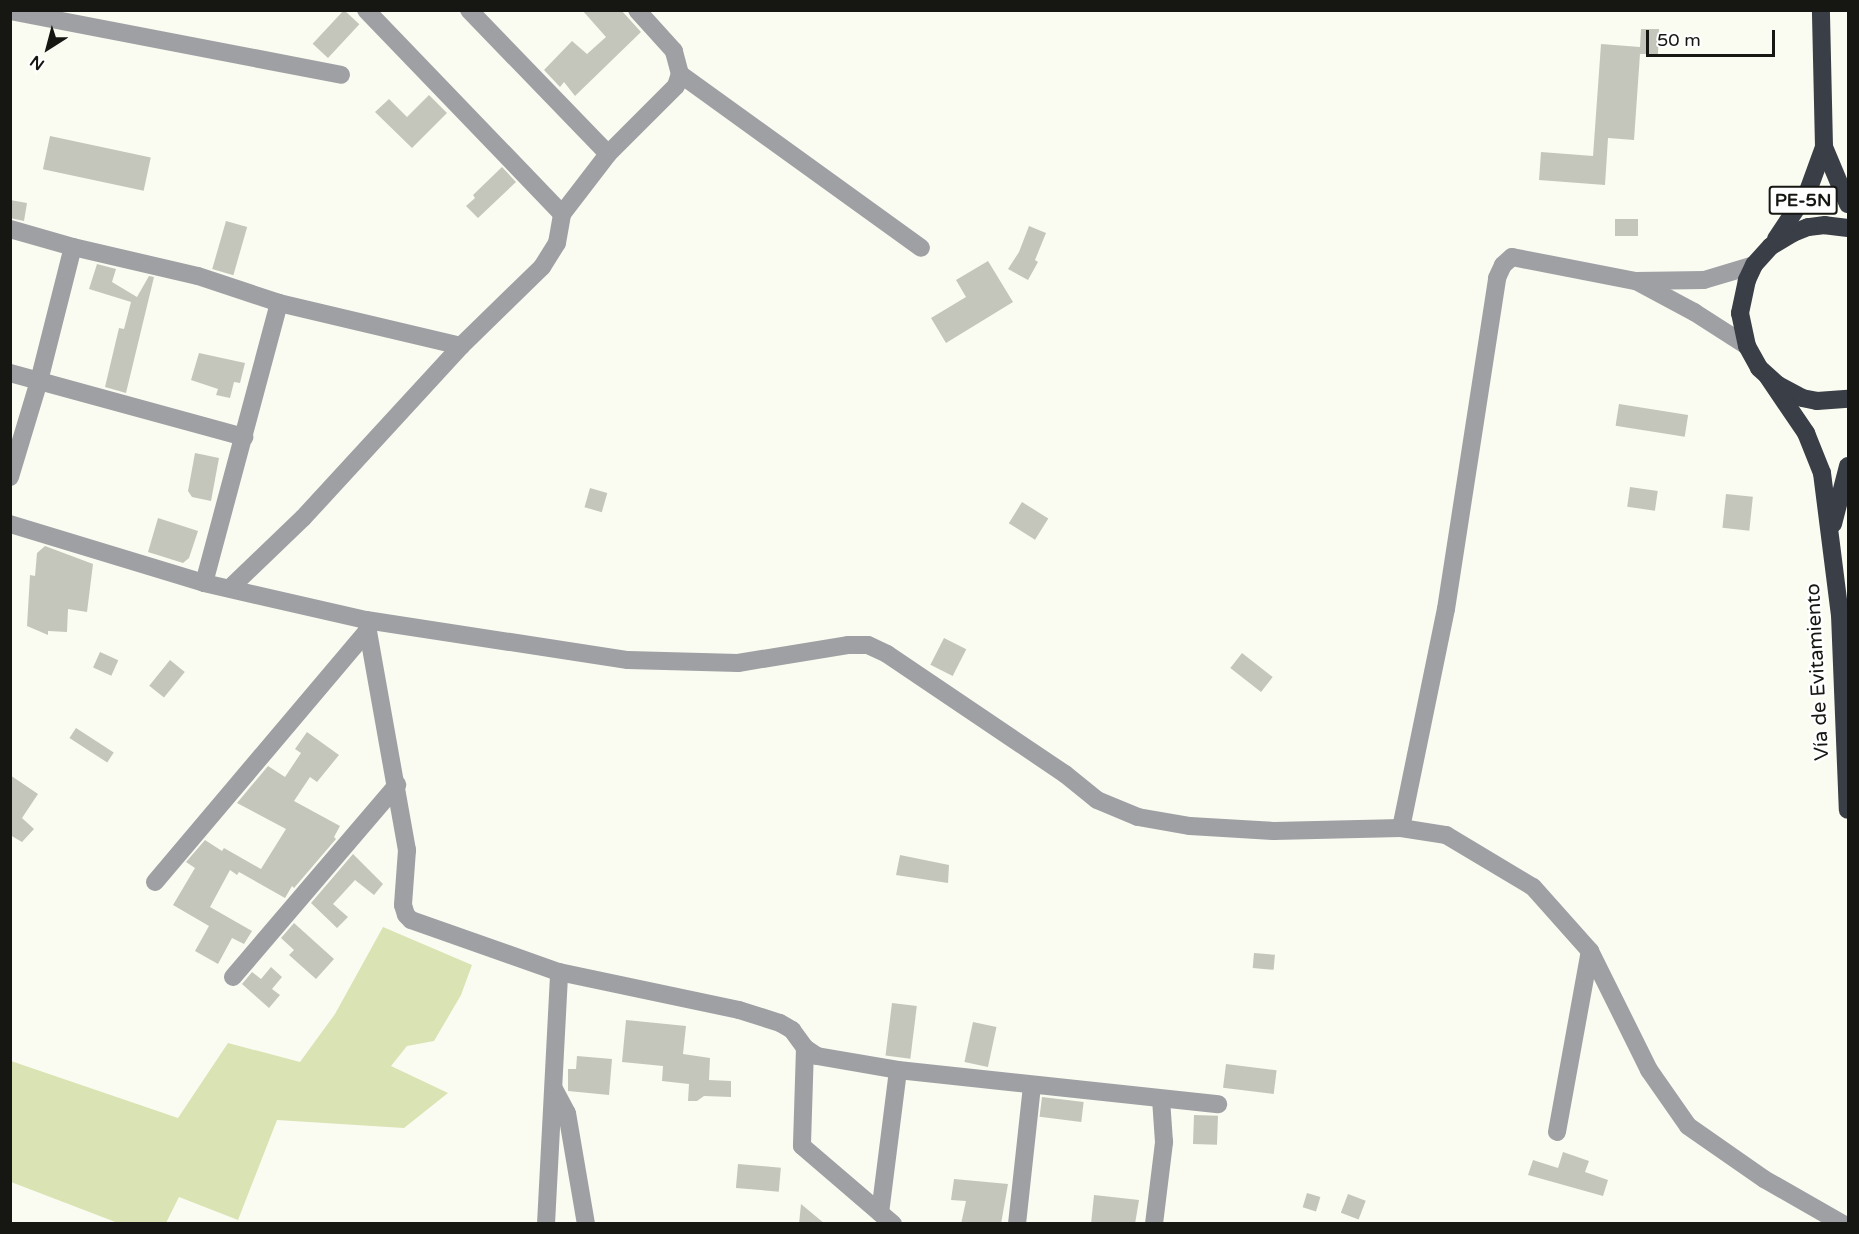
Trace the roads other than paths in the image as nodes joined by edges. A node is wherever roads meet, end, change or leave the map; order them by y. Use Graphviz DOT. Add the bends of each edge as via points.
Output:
graph roads {
  1 [pos="366,10"];
  2 [pos="469,10"];
  3 [pos="637,10"];
  4 [pos="1821,10"];
  5 [pos="10,11"];
  6 [pos="680,74"];
  7 [pos="341,75"];
  8 [pos="1824,147"];
  9 [pos="608,154"];
  10 [pos="1848,204"];
  11 [pos="562,214"];
  12 [pos="1848,228"];
  13 [pos="10,229"];
  14 [pos="1771,246"];
  15 [pos="73,247"];
  16 [pos="921,248"];
  17 [pos="1754,265"];
  18 [pos="1636,281"];
  19 [pos="279,303"];
  20 [pos="461,346"];
  21 [pos="1747,346"];
  22 [pos="10,373"];
  23 [pos="1768,377"];
  24 [pos="39,381"];
  25 [pos="1848,399"];
  26 [pos="244,437"];
  27 [pos="1848,466"];
  28 [pos="10,477"];
  29 [pos="10,524"];
  30 [pos="1831,531"];
  31 [pos="204,583"];
  32 [pos="230,588"];
  33 [pos="367,626"];
  34 [pos="397,785"];
  35 [pos="1848,810"];
  36 [pos="1401,828"];
  37 [pos="155,882"];
  38 [pos="1590,951"];
  39 [pos="559,972"];
  40 [pos="233,976"];
  41 [pos="805,1048"];
  42 [pos="898,1070"];
  43 [pos="1032,1086"];
  44 [pos="553,1087"];
  45 [pos="1161,1099"];
  46 [pos="1218,1104"];
  47 [pos="1557,1131"];
  48 [pos="886,1218"];
  49 [pos="546,1224"];
  50 [pos="586,1224"];
  51 [pos="1017,1224"];
  52 [pos="1154,1224"];
  53 [pos="1843,1224"];
  1 -- 11 [label="street"];
  2 -- 9 [label="street"];
  3 -- 6 [label="street" via="674,51"];
  4 -- 8 [label="highway, PE-5N"];
  5 -- 7 [label="street"];
  6 -- 9 [label="street" via="676,86"];
  6 -- 16 [label="street"];
  8 -- 10 [label="highway, PE-5N"];
  8 -- 14 [label="highway, PE-5N" via="1808,191"];
  9 -- 11 [label="street"];
  11 -- 20 [label="street" via="550,257"];
  12 -- 14 [label="highway" via="1808,227"];
  13 -- 15 [label="street"];
  14 -- 17 [label="highway"];
  15 -- 19 [label="street" via="198,276"];
  15 -- 24 [label="street"];
  17 -- 18 [label="street" via="1704,280"];
  17 -- 21 [label="highway" via="1742,296 1742,330"];
  18 -- 21 [label="street"];
  18 -- 36 [label="street" via="1512,257 1497,278 1446,609"];
  19 -- 20 [label="street"];
  19 -- 26 [label="street"];
  20 -- 32 [label="street" via="303,518"];
  21 -- 23 [label="highway, Vía de Evitamiento"];
  22 -- 24 [label="street"];
  23 -- 25 [label="highway" via="1803,398 1832,402"];
  23 -- 30 [label="highway, Vía de Evitamiento" via="1806,433 1822,473"];
  24 -- 26 [label="street"];
  24 -- 28 [label="street"];
  26 -- 31 [label="street"];
  27 -- 30 [label="highway, Vía de Evitamiento"];
  29 -- 31 [label="street"];
  30 -- 35 [label="highway, Vía de Evitamiento" via="1840,615"];
  31 -- 32 [label="street"];
  32 -- 33 [label="street"];
  33 -- 34 [label="street"];
  33 -- 36 [label="street" via="628,660 738,663 868,645 1065,774 1097,800 1138,817 1190,826 1274,831"];
  33 -- 37 [label="street"];
  34 -- 39 [label="street" via="407,850 403,905 406,915"];
  34 -- 40 [label="street"];
  36 -- 38 [label="street" via="1446,835 1533,887"];
  38 -- 47 [label="street"];
  38 -- 53 [label="street" via="1649,1070 1688,1126 1764,1179"];
  39 -- 41 [label="street" via="739,1010 780,1023 792,1030"];
  39 -- 44 [label="street"];
  41 -- 42 [label="street" via="817,1056"];
  41 -- 48 [label="street" via="802,1146"];
  42 -- 43 [label="street"];
  42 -- 48 [label="street"];
  43 -- 45 [label="street"];
  43 -- 51 [label="street"];
  44 -- 49 [label="street"];
  44 -- 50 [label="street" via="567,1113"];
  45 -- 46 [label="street"];
  45 -- 52 [label="street" via="1164,1142"];
}
